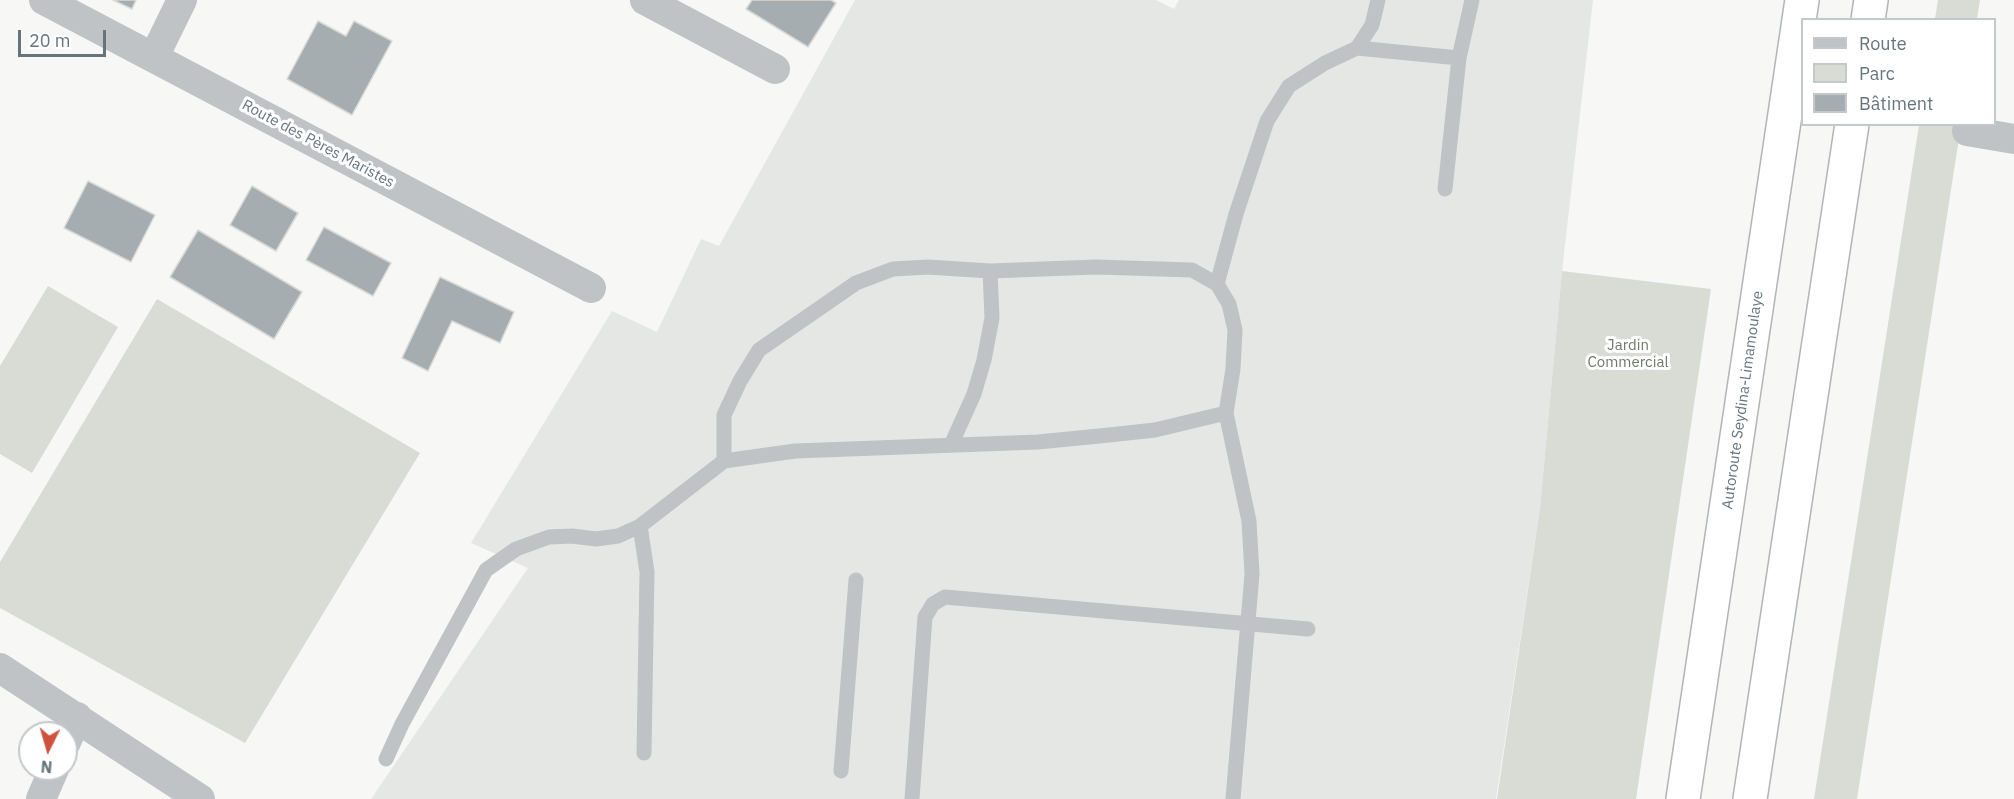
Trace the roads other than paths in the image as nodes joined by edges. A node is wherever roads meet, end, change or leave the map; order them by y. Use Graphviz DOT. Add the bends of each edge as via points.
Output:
graph roads {
  1 [pos="44,0"];
  2 [pos="182,0"];
  3 [pos="645,0"];
  4 [pos="1378,0"];
  5 [pos="1473,0"];
  6 [pos="1802,0"];
  7 [pos="1871,0"];
  8 [pos="1868,18"];
  9 [pos="1357,48"];
  10 [pos="154,57"];
  11 [pos="1459,58"];
  12 [pos="775,69"];
  13 [pos="1852,126"];
  14 [pos="1967,131"];
  15 [pos="2014,140"];
  16 [pos="1445,189"];
  17 [pos="990,271"];
  18 [pos="1217,284"];
  19 [pos="591,288"];
  20 [pos="1226,413"];
  21 [pos="951,446"];
  22 [pos="724,461"];
  23 [pos="640,526"];
  24 [pos="856,580"];
  25 [pos="1249,624"];
  26 [pos="1308,629"];
  27 [pos="0,668"];
  28 [pos="62,721"];
  29 [pos="78,733"];
  30 [pos="644,753"];
  31 [pos="386,759"];
  32 [pos="841,771"];
  33 [pos="49,781"];
  34 [pos="41,799"];
  35 [pos="200,799"];
  36 [pos="912,799"];
  37 [pos="1233,799"];
  38 [pos="1683,799"];
  39 [pos="1750,799"];
  1 -- 10 [label="street, Route des Pères Maristes"];
  2 -- 10 [label="street"];
  3 -- 12 [label="street"];
  4 -- 9 [label="lane" via="1372,25"];
  5 -- 11 [label="lane"];
  6 -- 38 [label="highway, Autoroute Seydina-Limamoulaye"];
  7 -- 8 [label="highway"];
  9 -- 11 [label="lane"];
  9 -- 18 [label="lane" via="1289,86 1267,121"];
  10 -- 19 [label="street, Route des Pères Maristes"];
  11 -- 16 [label="lane"];
  13 -- 39 [label="highway"];
  14 -- 15 [label="street"];
  17 -- 18 [label="lane" via="1096,267 1192,270"];
  17 -- 21 [label="lane" via="992,318 984,360"];
  17 -- 22 [label="lane" via="893,269 856,284 759,350 724,415"];
  18 -- 20 [label="lane" via="1229,304 1235,330"];
  20 -- 21 [label="lane" via="1155,430"];
  20 -- 25 [label="lane" via="1249,521"];
  21 -- 22 [label="lane" via="795,451"];
  22 -- 23 [label="lane"];
  23 -- 30 [label="lane" via="647,572"];
  23 -- 31 [label="lane" via="618,536 596,539 549,537 516,549 486,570"];
  24 -- 32 [label="lane"];
  25 -- 26 [label="lane"];
  25 -- 36 [label="lane" via="945,597 933,604 925,618"];
  25 -- 37 [label="lane"];
  27 -- 28 [label="street"];
  29 -- 35 [label="street"];
  33 -- 34 [label="street"];
}
